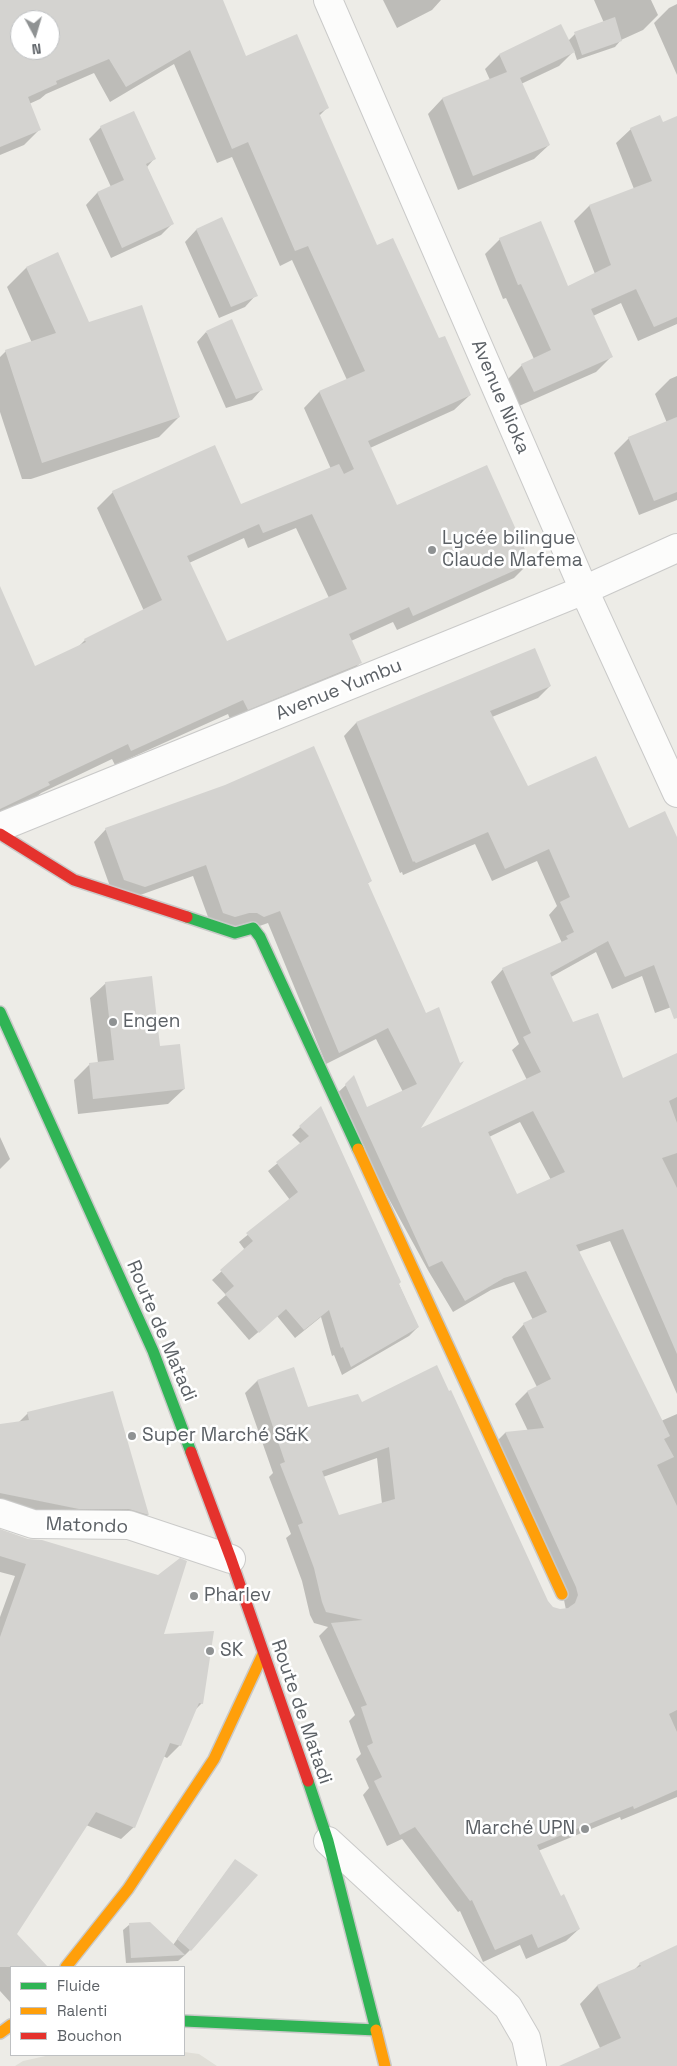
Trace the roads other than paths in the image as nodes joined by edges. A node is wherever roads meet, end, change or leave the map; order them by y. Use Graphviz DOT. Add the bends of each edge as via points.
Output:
graph roads {
  1 [pos="328,0"];
  2 [pos="677,548"];
  3 [pos="584,590"];
  4 [pos="677,792"];
  5 [pos="0,828"];
  6 [pos="0,834"];
  7 [pos="0,1012"];
  8 [pos="0,1513"];
  9 [pos="231,1559"];
  10 [pos="562,1594"];
  11 [pos="262,1654"];
  12 [pos="328,1841"];
  13 [pos="67,1966"];
  14 [pos="185,2021"];
  15 [pos="376,2030"];
  16 [pos="385,2066"];
  17 [pos="532,2066"];
  1 -- 3 [label="street, Avenue Nioka"];
  2 -- 3 [label="street, Avenue Yumbu"];
  3 -- 4 [label="street, Avenue Nioka"];
  3 -- 5 [label="street, Avenue Yumbu"];
  6 -- 10 [label="main road" via="74,880 234,933 253,928 260,937"];
  7 -- 9 [label="main road, Route de Matadi" via="153,1351"];
  8 -- 9 [label="street, Matondo" via="33,1524 129,1525"];
  9 -- 11 [label="main road, Route de Matadi"];
  11 -- 12 [label="main road, Route de Matadi"];
  11 -- 13 [label="main road" via="214,1758 128,1889"];
  12 -- 15 [label="main road, Route de Matadi"];
  12 -- 17 [label="street" via="508,2007 526,2038"];
  14 -- 15 [label="main road"];
  15 -- 16 [label="main road"];
}
